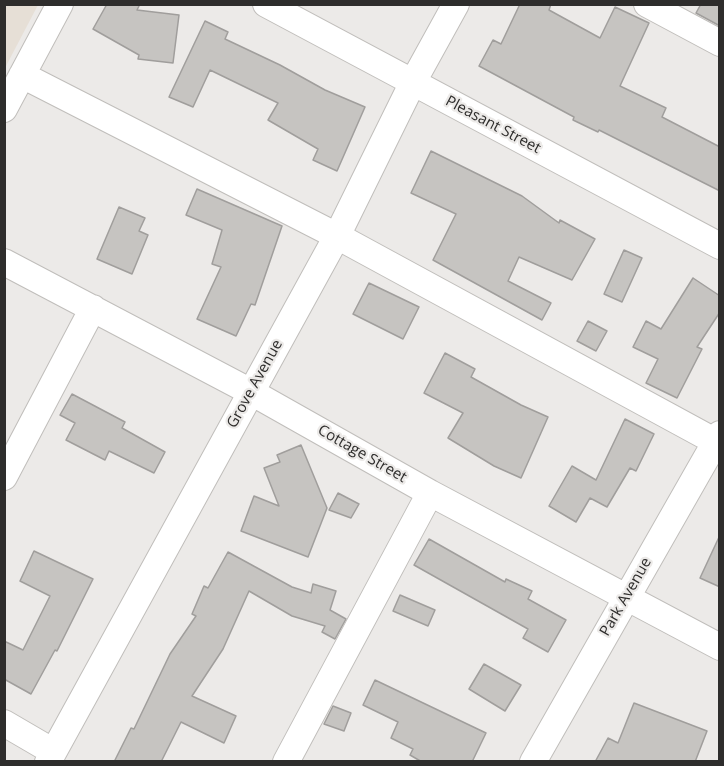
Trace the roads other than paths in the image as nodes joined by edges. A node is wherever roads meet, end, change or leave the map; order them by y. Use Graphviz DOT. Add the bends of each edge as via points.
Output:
graph roads {
  1 [pos="60,4"];
  2 [pos="266,4"];
  3 [pos="456,4"];
  4 [pos="647,4"];
  5 [pos="720,43"];
  6 [pos="22,75"];
  7 [pos="413,82"];
  8 [pos="4,110"];
  9 [pos="337,236"];
  10 [pos="720,246"];
  11 [pos="4,262"];
  12 [pos="93,308"];
  13 [pos="251,392"];
  14 [pos="718,440"];
  15 [pos="4,477"];
  16 [pos="430,493"];
  17 [pos="625,598"];
  18 [pos="720,647"];
  19 [pos="4,723"];
  20 [pos="50,756"];
  21 [pos="286,762"];
  22 [pos="533,762"];
  1 -- 6 [label="street"];
  2 -- 7 [label="street, Pleasant Street"];
  3 -- 7 [label="street, Grove Avenue"];
  4 -- 5 [label="street"];
  6 -- 8 [label="street"];
  6 -- 9 [label="street"];
  7 -- 9 [label="street, Grove Avenue"];
  7 -- 10 [label="street, Pleasant Street"];
  9 -- 13 [label="street, Grove Avenue"];
  9 -- 14 [label="street"];
  11 -- 12 [label="street, Cottage Street"];
  12 -- 13 [label="street, Cottage Street"];
  12 -- 15 [label="street"];
  13 -- 16 [label="street, Cottage Street"];
  13 -- 20 [label="street, Grove Avenue"];
  14 -- 17 [label="street, Park Avenue"];
  16 -- 17 [label="street, Cottage Street"];
  16 -- 21 [label="street"];
  17 -- 18 [label="street, Cottage Street"];
  17 -- 22 [label="street, Park Avenue"];
  19 -- 20 [label="street"];
}
